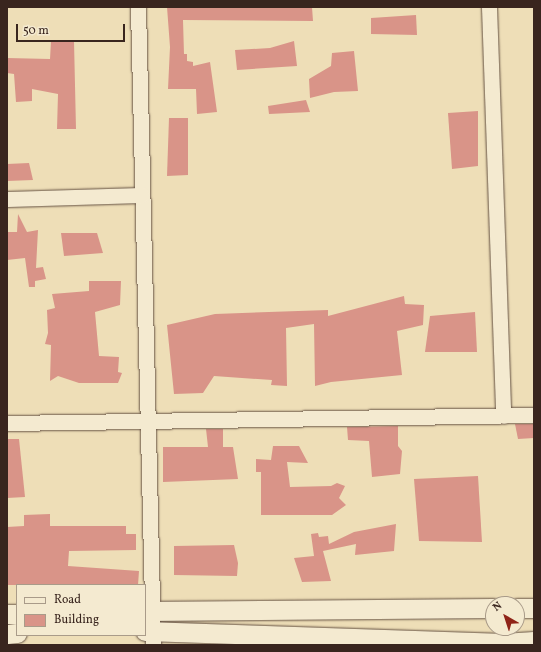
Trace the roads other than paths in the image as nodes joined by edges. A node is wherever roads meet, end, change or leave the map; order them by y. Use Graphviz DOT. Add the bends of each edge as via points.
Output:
graph roads {
  1 [pos="138,7"];
  2 [pos="489,7"];
  3 [pos="142,195"];
  4 [pos="7,199"];
  5 [pos="534,415"];
  6 [pos="503,416"];
  7 [pos="147,421"];
  8 [pos="7,423"];
  9 [pos="485,608"];
  10 [pos="149,611"];
  11 [pos="150,635"];
  12 [pos="534,641"];
  13 [pos="504,644"];
  1 -- 3 [label="street"];
  2 -- 6 [label="street"];
  3 -- 4 [label="street"];
  3 -- 7 [label="street"];
  5 -- 6 [label="street"];
  6 -- 7 [label="street"];
  7 -- 8 [label="street"];
  7 -- 10 [label="street"];
  9 -- 10 [label="street"];
  10 -- 11 [label="street"];
  11 -- 13 [label="street"];
  12 -- 13 [label="street"];
}
